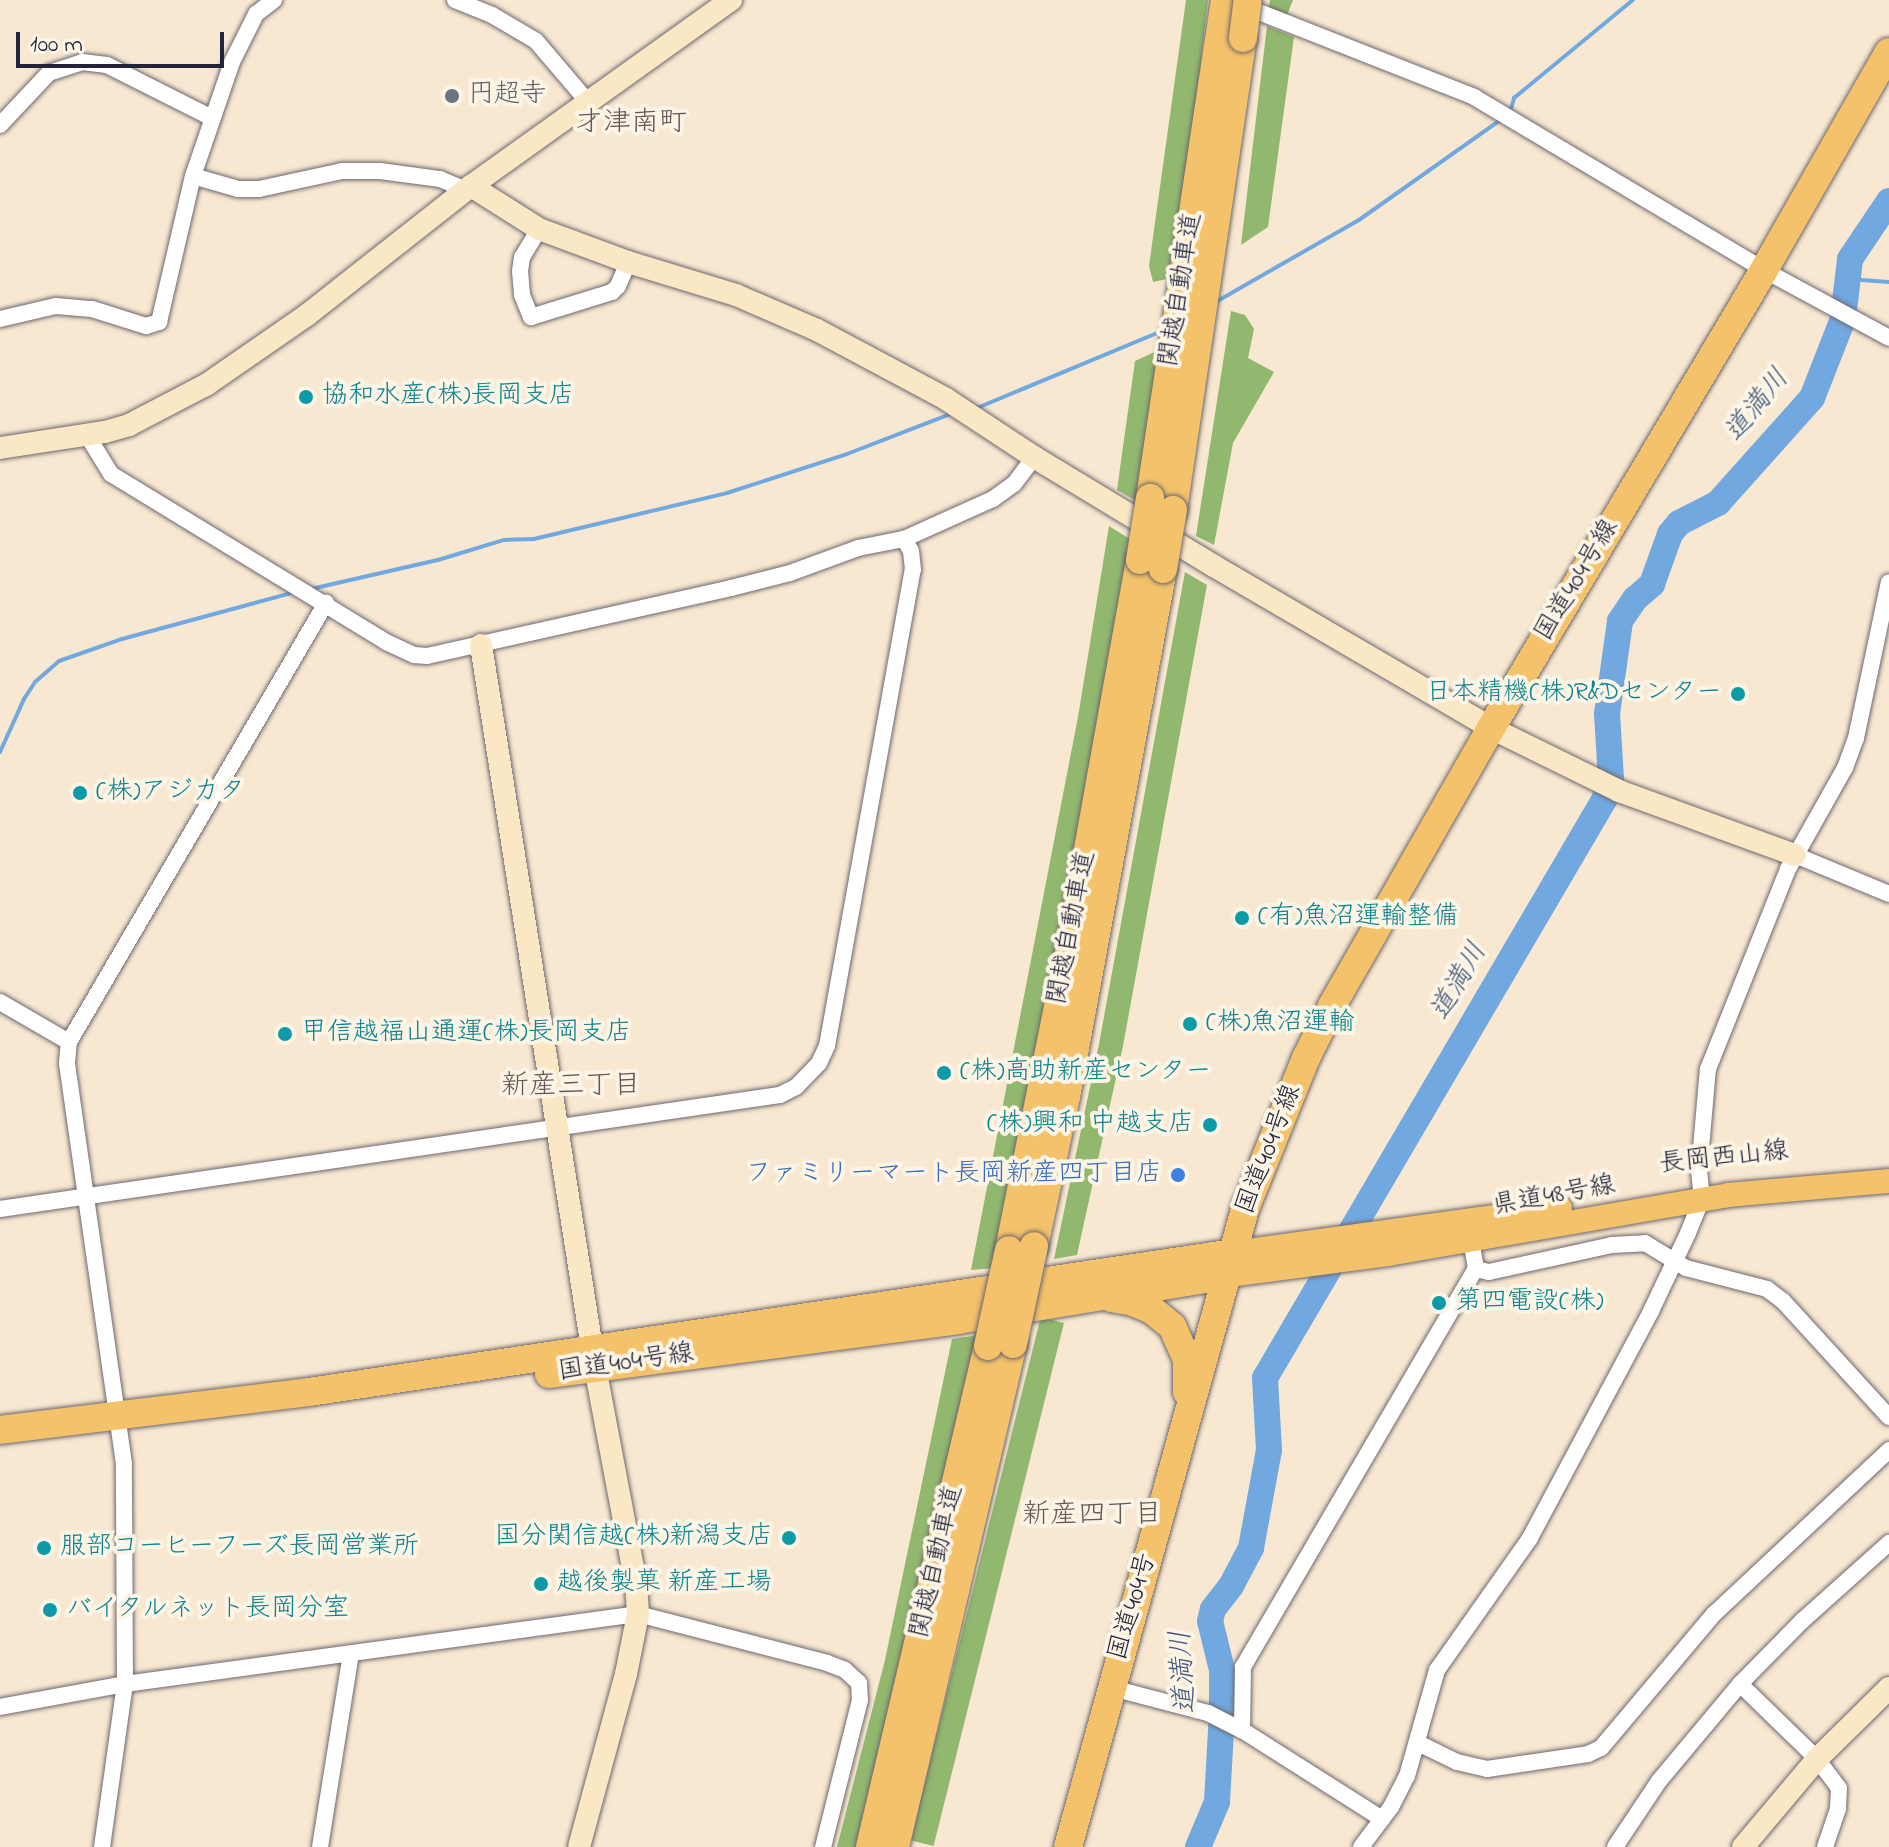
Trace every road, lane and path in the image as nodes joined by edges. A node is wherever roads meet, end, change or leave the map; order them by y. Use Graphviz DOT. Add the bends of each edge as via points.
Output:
graph roads {
  1 [pos="274,0"];
  2 [pos="455,0"];
  3 [pos="731,0"];
  4 [pos="1227,0"];
  5 [pos="1248,0"];
  6 [pos="1232,33"];
  7 [pos="1889,52"];
  8 [pos="588,102"];
  9 [pos="212,118"];
  10 [pos="0,125"];
  11 [pos="193,176"];
  12 [pos="468,188"];
  13 [pos="539,229"];
  14 [pos="628,262"];
  15 [pos="1764,270"];
  16 [pos="0,319"];
  17 [pos="1186,335"];
  18 [pos="1889,338"];
  19 [pos="87,435"];
  20 [pos="0,448"];
  21 [pos="1034,457"];
  22 [pos="904,539"];
  23 [pos="1889,582"];
  24 [pos="326,603"];
  25 [pos="481,645"];
  26 [pos="1491,728"];
  27 [pos="1795,855"];
  28 [pos="1889,894"];
  29 [pos="0,1002"];
  30 [pos="69,1042"];
  31 [pos="558,1125"];
  32 [pos="1889,1173"];
  33 [pos="1889,1181"];
  34 [pos="1702,1194"];
  35 [pos="88,1195"];
  36 [pos="0,1209"];
  37 [pos="1471,1240"];
  38 [pos="1676,1261"];
  39 [pos="1231,1264"];
  40 [pos="1476,1269"];
  41 [pos="1095,1296"];
  42 [pos="1001,1345"];
  43 [pos="594,1358"];
  44 [pos="1889,1417"];
  45 [pos="118,1422"];
  46 [pos="1186,1425"];
  47 [pos="0,1430"];
  48 [pos="0,1448"];
  49 [pos="1889,1450"];
  50 [pos="1889,1543"];
  51 [pos="638,1614"];
  52 [pos="351,1653"];
  53 [pos="125,1684"];
  54 [pos="1740,1684"];
  55 [pos="1112,1688"];
  56 [pos="1889,1688"];
  57 [pos="0,1707"];
  58 [pos="1242,1730"];
  59 [pos="1418,1743"];
  60 [pos="1817,1759"];
  61 [pos="1382,1819"];
  62 [pos="102,1847"];
  63 [pos="320,1847"];
  64 [pos="579,1847"];
  65 [pos="823,1847"];
  66 [pos="870,1847"];
  67 [pos="895,1847"];
  68 [pos="1068,1847"];
  69 [pos="1361,1847"];
  70 [pos="1615,1847"];
  71 [pos="1743,1847"];
  72 [pos="1825,1847"];
  1 -- 9 [label="street" via="245,31"];
  2 -- 8 [label="street" via="536,41"];
  3 -- 8 [label="street"];
  4 -- 6 [label="highway, 関越自動車道"];
  4 -- 15 [label="street" via="1474,97"];
  5 -- 6 [label="highway, 関越自動車道, bridge"];
  6 -- 17 [label="highway, 関越自動車道" via="1188,256"];
  6 -- 17 [label="highway, 関越自動車道" via="1213,242"];
  7 -- 15 [label="highway, 国道404号線"];
  8 -- 12 [label="street"];
  9 -- 10 [label="street" via="93,62 49,73"];
  9 -- 11 [label="street"];
  11 -- 12 [label="street" via="238,189 259,189 342,171 380,171"];
  11 -- 16 [label="street" via="162,315 152,327 74,307 42,308"];
  12 -- 13 [label="street"];
  12 -- 19 [label="street" via="307,315 206,385 129,425"];
  13 -- 14 [label="street"];
  13 -- 14 [label="street" via="520,271 531,317 612,292"];
  14 -- 21 [label="street" via="736,295 817,330 946,399"];
  15 -- 18 [label="street"];
  15 -- 26 [label="highway, 国道404号線"];
  17 -- 42 [label="highway, 関越自動車道, bridge" via="1152,564 1074,927"];
  19 -- 20 [label="street"];
  19 -- 24 [label="street" via="111,474"];
  21 -- 22 [label="street" via="1014,484 993,499"];
  21 -- 26 [label="street"];
  22 -- 25 [label="street" via="731,588"];
  22 -- 31 [label="street" via="913,570 827,1046 819,1063 780,1095"];
  23 -- 27 [label="street" via="1856,738 1845,768"];
  24 -- 25 [label="street" via="414,655"];
  24 -- 30 [label="street"];
  25 -- 31 [label="street"];
  26 -- 27 [label="street" via="1619,791"];
  26 -- 39 [label="highway, 国道404号線" via="1333,1004 1267,1147"];
  27 -- 28 [label="street"];
  27 -- 34 [label="street" via="1708,1069"];
  29 -- 30 [label="street"];
  30 -- 35 [label="street" via="67,1063"];
  31 -- 35 [label="street"];
  31 -- 43 [label="street"];
  32 -- 34 [label="main road, 長岡西山線"];
  33 -- 34 [label="main road, 県道48号線"];
  34 -- 37 [label="main road, 県道48号線"];
  34 -- 38 [label="street"];
  34 -- 39 [label="main road, 長岡西山線"];
  35 -- 36 [label="street"];
  35 -- 45 [label="street"];
  37 -- 39 [label="main road, 県道48号線"];
  37 -- 40 [label="street"];
  38 -- 40 [label="street" via="1655,1246 1634,1242 1489,1272"];
  38 -- 44 [label="street" via="1767,1289"];
  38 -- 59 [label="street" via="1530,1538 1437,1670"];
  39 -- 41 [label="highway, 国道404号線"];
  39 -- 43 [label="highway, 国道404号線"];
  39 -- 46 [label="highway, 国道404号"];
  40 -- 58 [label="street" via="1243,1667"];
  41 -- 43 [label="highway, 国道404号線" via="958,1320"];
  41 -- 46 [label="highway" via="1133,1302 1172,1326 1187,1359"];
  42 -- 66 [label="highway, 関越自動車道"];
  42 -- 67 [label="highway, 関越自動車道"];
  43 -- 45 [label="highway, 国道404号線"];
  43 -- 51 [label="street"];
  45 -- 47 [label="highway, 国道404号線"];
  45 -- 48 [label="highway, 国道404号線"];
  45 -- 53 [label="street" via="127,1584"];
  46 -- 55 [label="highway, 国道404号"];
  49 -- 59 [label="street" via="1714,1614 1601,1748 1487,1769 1457,1762"];
  50 -- 54 [label="street"];
  51 -- 52 [label="street"];
  51 -- 64 [label="street"];
  51 -- 65 [label="street" via="827,1663 859,1683 860,1700"];
  52 -- 53 [label="street"];
  52 -- 63 [label="street"];
  53 -- 57 [label="street"];
  53 -- 62 [label="street"];
  54 -- 60 [label="street"];
  54 -- 70 [label="street" via="1659,1781"];
  55 -- 58 [label="street" via="1208,1713"];
  55 -- 68 [label="highway, 国道404号"];
  56 -- 60 [label="street"];
  58 -- 61 [label="street"];
  59 -- 61 [label="street" via="1407,1776"];
  60 -- 71 [label="street"];
  60 -- 72 [label="street" via="1839,1788"];
  61 -- 69 [label="street"];
}
